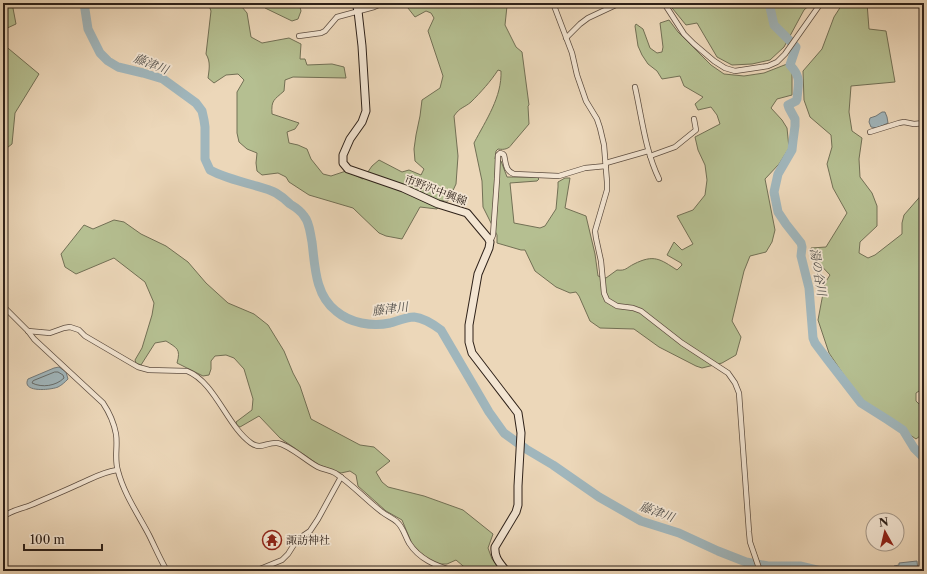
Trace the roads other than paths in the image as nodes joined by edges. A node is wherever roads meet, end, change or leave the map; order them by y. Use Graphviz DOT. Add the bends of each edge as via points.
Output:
graph roads {
  1 [pos="356,3"];
  2 [pos="383,3"];
  3 [pos="553,3"];
  4 [pos="620,3"];
  5 [pos="664,3"];
  6 [pos="821,3"];
  7 [pos="358,11"];
  8 [pos="299,36"];
  9 [pos="566,38"];
  10 [pos="635,87"];
  11 [pos="694,119"];
  12 [pos="924,123"];
  13 [pos="870,132"];
  14 [pos="649,154"];
  15 [pos="606,164"];
  16 [pos="659,179"];
  17 [pos="490,242"];
  18 [pos="3,306"];
  19 [pos="28,331"];
  20 [pos="118,470"];
  21 [pos="341,477"];
  22 [pos="3,517"];
  23 [pos="270,566"];
  24 [pos="167,571"];
  25 [pos="255,571"];
  26 [pos="272,571"];
  27 [pos="454,571"];
  28 [pos="506,571"];
  29 [pos="760,571"];
  1 -- 7 [label="main road, 市野沢中興線"];
  2 -- 7 [label="street"];
  3 -- 9 [label="street"];
  4 -- 9 [label="street" via="588,18"];
  5 -- 6 [label="street" via="684,34 694,44 714,61 735,71 768,66 777,62 790,49"];
  7 -- 8 [label="street" via="337,17 321,33"];
  7 -- 17 [label="main road, 市野沢中興線" via="366,111 350,139 343,155 343,163 348,169 467,213"];
  9 -- 15 [label="street" via="586,101 600,128"];
  10 -- 14 [label="street"];
  11 -- 14 [label="street" via="696,130 689,137 676,147"];
  12 -- 13 [label="street" via="899,122"];
  14 -- 15 [label="street"];
  14 -- 16 [label="street"];
  15 -- 17 [label="street" via="559,176 514,174 507,169 504,155 500,153 497,160"];
  15 -- 29 [label="street" via="607,190 595,231 604,293 607,300 617,306 641,311 682,343 728,373 735,383 739,393 748,532"];
  17 -- 28 [label="main road" via="478,274 469,325 469,342 472,352 518,413 521,433 518,505 494,553"];
  18 -- 19 [label="street"];
  19 -- 20 [label="street" via="103,403 109,412 116,435"];
  19 -- 21 [label="street" via="50,332 75,328 138,367 192,373 204,383 252,444 261,447 278,443 319,468"];
  20 -- 22 [label="street" via="100,474"];
  20 -- 24 [label="street" via="137,515"];
  21 -- 23 [label="street" via="314,527 295,543 282,560"];
  21 -- 27 [label="street" via="398,523 421,557 438,567"];
  23 -- 25 [label="street"];
  23 -- 26 [label="street"];
}
